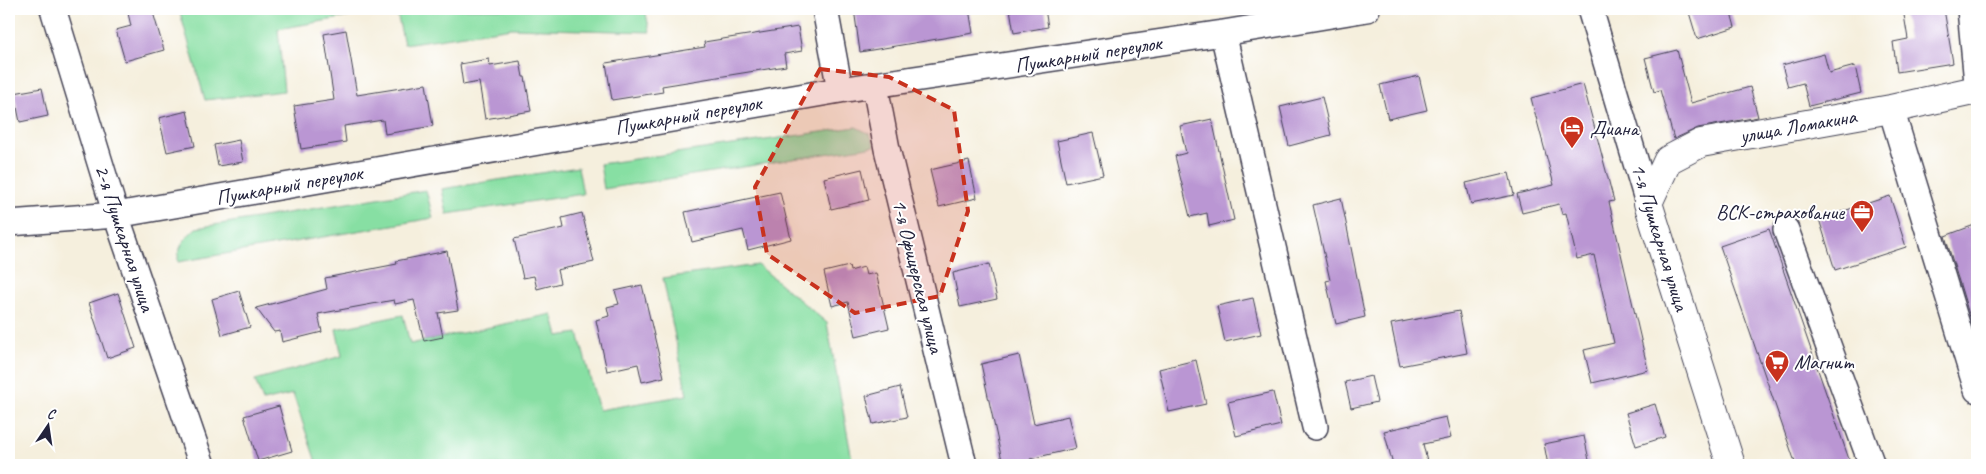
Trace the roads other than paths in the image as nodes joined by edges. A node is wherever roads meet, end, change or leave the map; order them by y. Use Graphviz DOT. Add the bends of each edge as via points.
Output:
graph roads {
  1 [pos="53,9"];
  2 [pos="825,9"];
  3 [pos="1367,9"];
  4 [pos="1590,9"];
  5 [pos="1970,9"];
  6 [pos="1223,33"];
  7 [pos="1977,83"];
  8 [pos="875,86"];
  9 [pos="840,90"];
  10 [pos="1977,90"];
  11 [pos="1891,109"];
  12 [pos="1648,203"];
  13 [pos="116,215"];
  14 [pos="9,223"];
  15 [pos="1786,230"];
  16 [pos="1977,390"];
  17 [pos="1315,427"];
  18 [pos="202,465"];
  19 [pos="964,465"];
  20 [pos="1731,465"];
  21 [pos="1872,465"];
  1 -- 13 [label="street, 2-я Пушкарная улица"];
  2 -- 9 [label="street"];
  3 -- 6 [label="street, Пушкарный переулок"];
  4 -- 12 [label="street, 1-я Пушкарная улица"];
  5 -- 7 [label="street"];
  6 -- 8 [label="street, Пушкарный переулок"];
  6 -- 17 [label="street"];
  8 -- 9 [label="street, Пушкарный переулок"];
  8 -- 19 [label="street, 1-я Офицерская улица"];
  9 -- 13 [label="street, Пушкарный переулок"];
  10 -- 11 [label="main road, улица Ломакина"];
  11 -- 12 [label="main road, улица Ломакина" via="1701,143 1668,160"];
  11 -- 16 [label="street"];
  12 -- 20 [label="main road, 1-я Пушкарная улица"];
  13 -- 14 [label="street, Пушкарный переулок"];
  13 -- 18 [label="street, 2-я Пушкарная улица"];
  15 -- 21 [label="street"];
}
